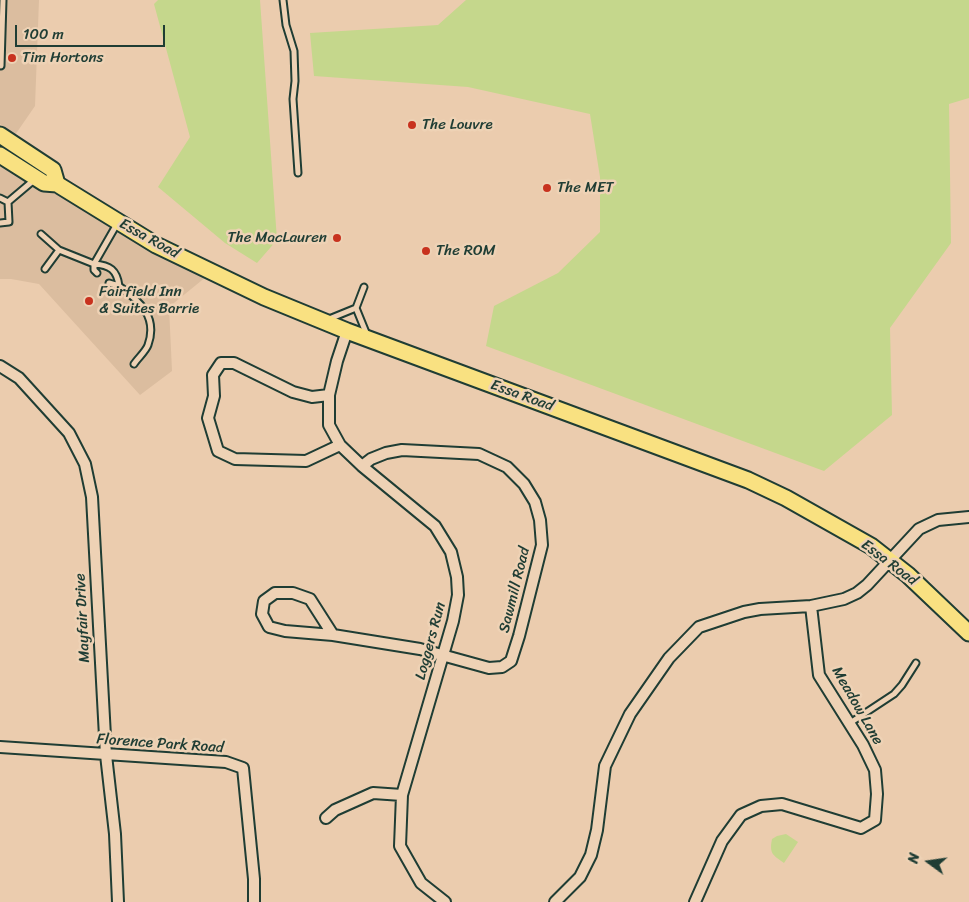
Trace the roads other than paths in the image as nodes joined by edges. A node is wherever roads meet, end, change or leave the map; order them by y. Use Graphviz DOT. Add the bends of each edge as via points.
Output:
graph roads {
  1 [pos="3,0"];
  2 [pos="284,0"];
  3 [pos="1,66"];
  4 [pos="0,135"];
  5 [pos="0,155"];
  6 [pos="298,173"];
  7 [pos="36,178"];
  8 [pos="57,184"];
  9 [pos="0,198"];
  10 [pos="8,202"];
  11 [pos="118,222"];
  12 [pos="0,223"];
  13 [pos="41,234"];
  14 [pos="59,250"];
  15 [pos="94,264"];
  16 [pos="45,269"];
  17 [pos="97,273"];
  18 [pos="109,283"];
  19 [pos="119,286"];
  20 [pos="364,287"];
  21 [pos="356,308"];
  22 [pos="323,321"];
  23 [pos="347,332"];
  24 [pos="368,339"];
  25 [pos="134,364"];
  26 [pos="0,366"];
  27 [pos="329,395"];
  28 [pos="340,445"];
  29 [pos="362,466"];
  30 [pos="969,517"];
  31 [pos="890,561"];
  32 [pos="811,606"];
  33 [pos="969,633"];
  34 [pos="333,635"];
  35 [pos="444,655"];
  36 [pos="916,663"];
  37 [pos="850,723"];
  38 [pos="0,747"];
  39 [pos="106,755"];
  40 [pos="402,795"];
  41 [pos="326,818"];
  42 [pos="118,902"];
  43 [pos="254,902"];
  44 [pos="445,902"];
  45 [pos="555,902"];
  46 [pos="695,902"];
  1 -- 3 [label="lane"];
  2 -- 6 [label="lane" via="286,25 294,51 293,99"];
  4 -- 8 [label="main road, Essa Road" via="52,170"];
  5 -- 7 [label="main road, Essa Road"];
  7 -- 8 [label="main road, Essa Road" via="44,183"];
  7 -- 10 [label="lane"];
  8 -- 11 [label="main road, Essa Road"];
  9 -- 10 [label="lane"];
  10 -- 12 [label="lane" via="9,222"];
  11 -- 15 [label="lane"];
  11 -- 22 [label="main road, Essa Road" via="156,245 264,297"];
  13 -- 14 [label="lane"];
  14 -- 15 [label="lane"];
  14 -- 16 [label="lane"];
  15 -- 17 [label="lane"];
  15 -- 19 [label="lane" via="108,267 117,275"];
  18 -- 19 [label="lane"];
  19 -- 25 [label="lane" via="138,301 150,318 148,346"];
  20 -- 21 [label="lane"];
  21 -- 22 [label="lane"];
  21 -- 24 [label="lane"];
  22 -- 23 [label="main road, Essa Road"];
  23 -- 24 [label="main road, Essa Road"];
  23 -- 27 [label="street, Loggers Run"];
  24 -- 31 [label="main road, Essa Road" via="748,480 871,546"];
  26 -- 39 [label="street, Mayfair Drive" via="19,378 68,433 85,464 92,497"];
  27 -- 28 [label="street, Loggers Run" via="330,425"];
  27 -- 28 [label="street" via="312,397 293,392 234,364 221,363 213,375 214,396 208,418 218,451 235,459 306,461"];
  28 -- 29 [label="street, Loggers Run"];
  29 -- 35 [label="street, Loggers Run" via="435,526 451,552 458,595"];
  29 -- 35 [label="street, Sawmill Road" via="386,453 402,450 479,454 507,468 524,484 535,502 542,545 511,661 502,667 489,668"];
  30 -- 31 [label="street" via="938,520 919,529"];
  31 -- 32 [label="street" via="856,593"];
  31 -- 33 [label="main road, Essa Road"];
  32 -- 37 [label="street, Meadow Lane" via="819,675"];
  32 -- 45 [label="street" via="744,612 699,628 670,658 630,714 605,766 591,854 580,877"];
  34 -- 34 [label="street" via="310,599 293,593 275,593 264,601 262,614 269,627"];
  34 -- 35 [label="street" via="420,648"];
  35 -- 40 [label="street, Loggers Run"];
  36 -- 37 [label="lane" via="894,694"];
  37 -- 46 [label="street, Meadow Lane" via="875,770 875,820 861,828 782,804 761,806 741,815 722,841"];
  38 -- 39 [label="street, Florence Park Road"];
  39 -- 42 [label="street, Mayfair Drive" via="115,834"];
  39 -- 43 [label="street, Florence Park Road" via="226,762 243,768"];
  40 -- 41 [label="street" via="373,794 335,810"];
  40 -- 44 [label="street, Loggers Run" via="400,846 421,883"];
}
